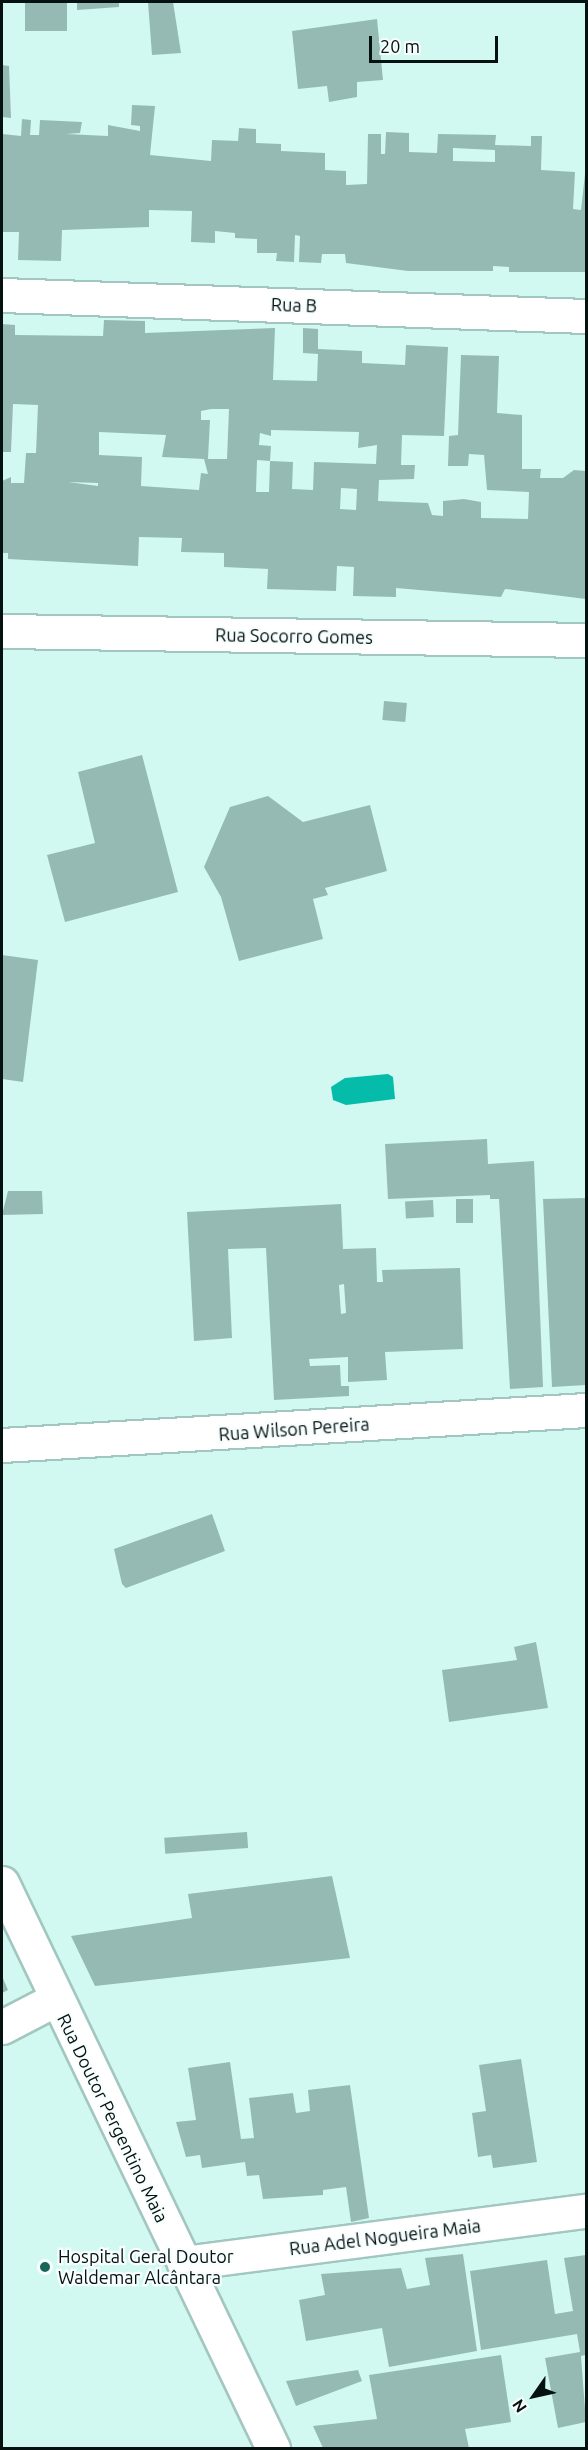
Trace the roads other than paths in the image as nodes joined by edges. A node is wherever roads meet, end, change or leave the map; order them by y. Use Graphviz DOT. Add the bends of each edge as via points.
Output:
graph roads {
  1 [pos="2,295"];
  2 [pos="586,316"];
  3 [pos="2,631"];
  4 [pos="586,640"];
  5 [pos="586,1410"];
  6 [pos="2,1445"];
  7 [pos="2,1883"];
  8 [pos="56,1999"];
  9 [pos="2,2027"];
  10 [pos="586,2211"];
  11 [pos="184,2264"];
  12 [pos="273,2448"];
  1 -- 2 [label="street, Rua B"];
  3 -- 4 [label="street, Rua Socorro Gomes"];
  5 -- 6 [label="street, Rua Wilson Pereira"];
  7 -- 8 [label="street, Rua Doutor Pergentino Maia"];
  8 -- 9 [label="street"];
  8 -- 11 [label="street, Rua Doutor Pergentino Maia"];
  10 -- 11 [label="street, Rua Adel Nogueira Maia"];
  11 -- 12 [label="street, Rua Doutor Pergentino Maia"];
}
